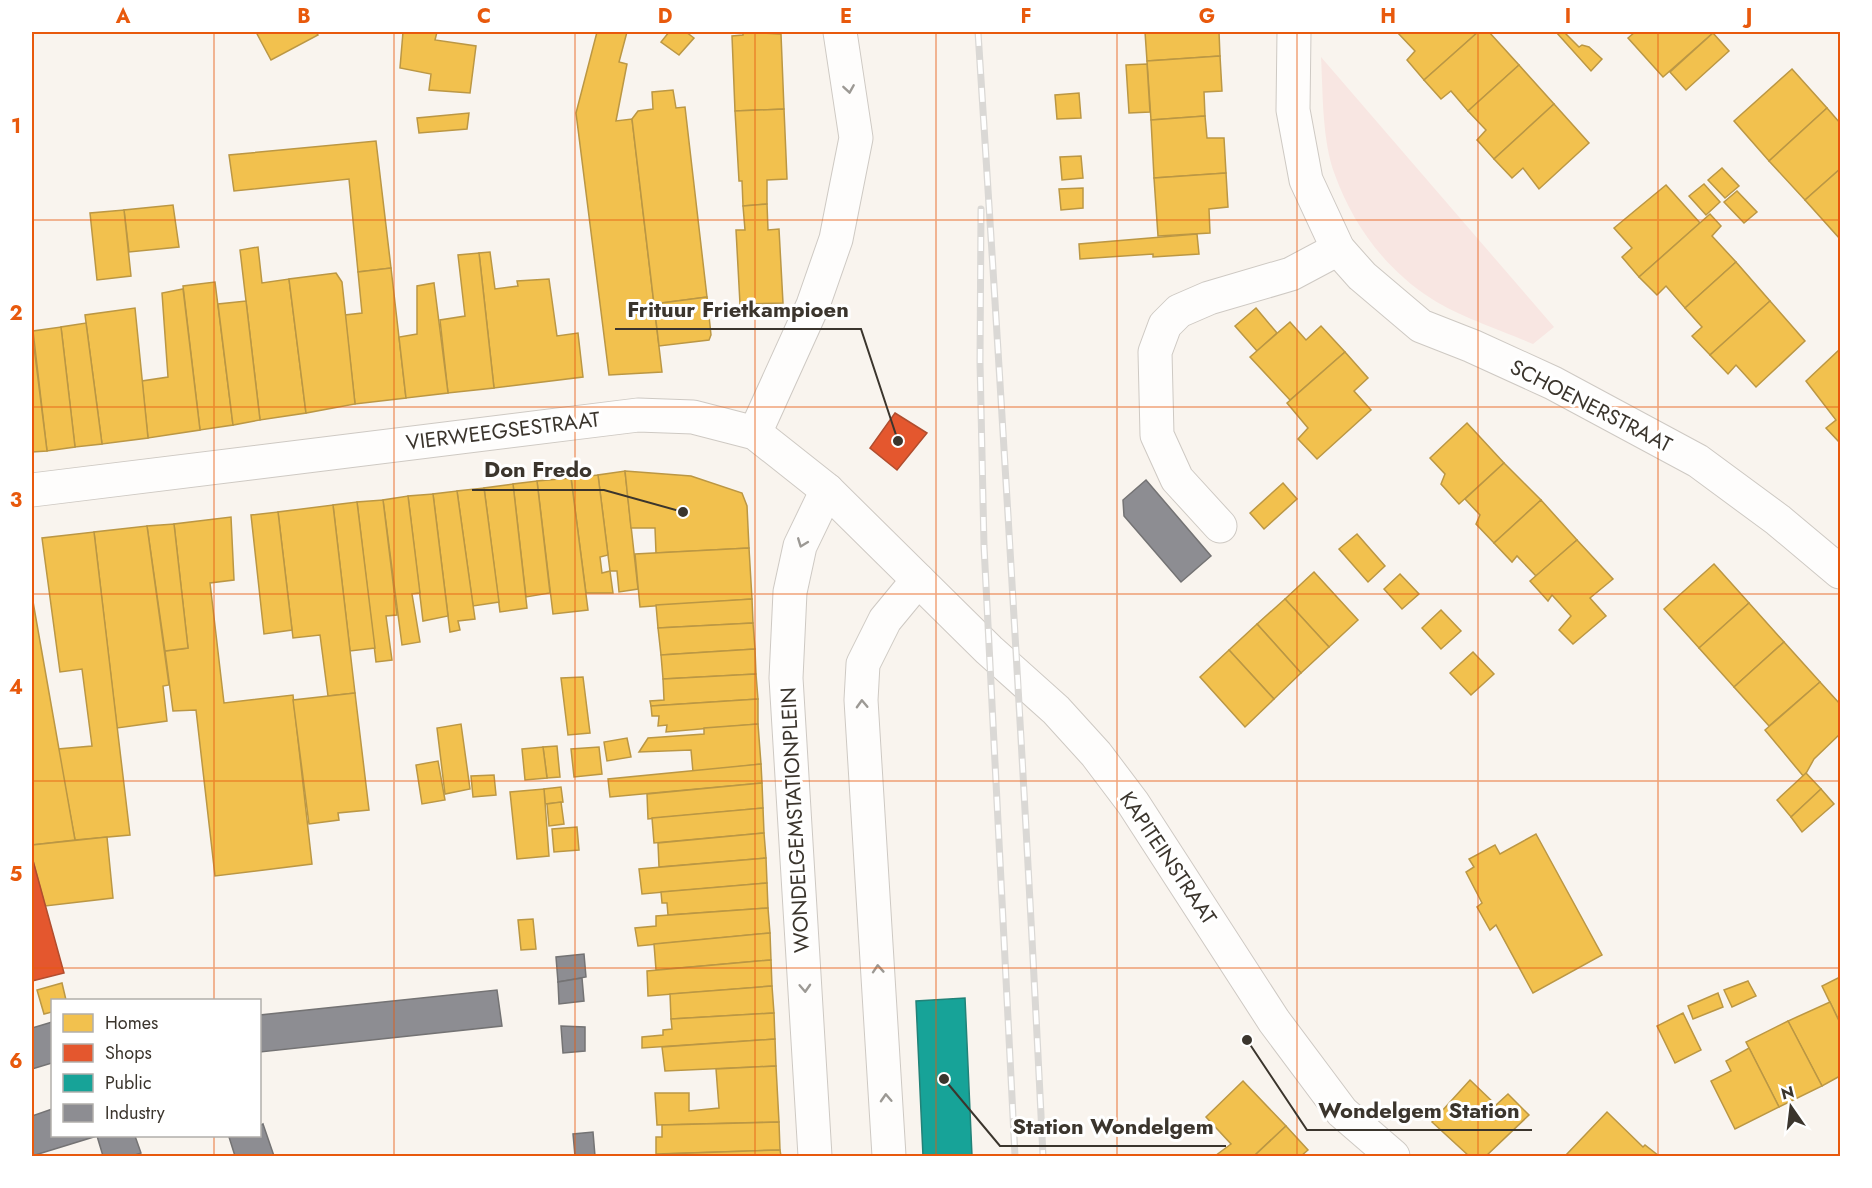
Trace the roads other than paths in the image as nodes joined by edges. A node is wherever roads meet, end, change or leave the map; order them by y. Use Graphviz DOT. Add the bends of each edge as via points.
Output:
graph roads {
  1 [pos="840,32"];
  2 [pos="1294,32"];
  3 [pos="1338,249"];
  4 [pos="755,433"];
  5 [pos="32,490"];
  6 [pos="827,490"];
  7 [pos="1220,526"];
  8 [pos="1840,572"];
  9 [pos="918,580"];
  10 [pos="815,1156"];
  11 [pos="889,1156"];
  12 [pos="1393,1156"];
  1 -- 4 [label="street, one-way" via="856,138 836,239 813,305"];
  2 -- 3 [label="street, SCHOENERSTRAAT" via="1293,110 1306,180"];
  3 -- 7 [label="street" via="1291,274 1179,311 1166,325 1155,352 1157,435 1177,479"];
  3 -- 8 [label="street, SCHOENERSTRAAT" via="1362,276 1421,326 1553,383 1698,461"];
  4 -- 5 [label="street, VIERWEEGSESTRAAT" via="693,417 638,415"];
  4 -- 6 [label="street, VIERWEEGSESTRAAT"];
  6 -- 9 [label="street, VIERWEEGSESTRAAT"];
  6 -- 10 [label="street, WONDELGEMSTATIONPLEIN, one-way" via="800,546 789,592 786,678"];
  11 -- 9 [label="street, one-way" via="861,700 863,664 885,620"];
  9 -- 12 [label="street, KAPITEINSTRAAT" via="1056,710 1096,754 1177,868 1274,1021 1342,1112"];
}
